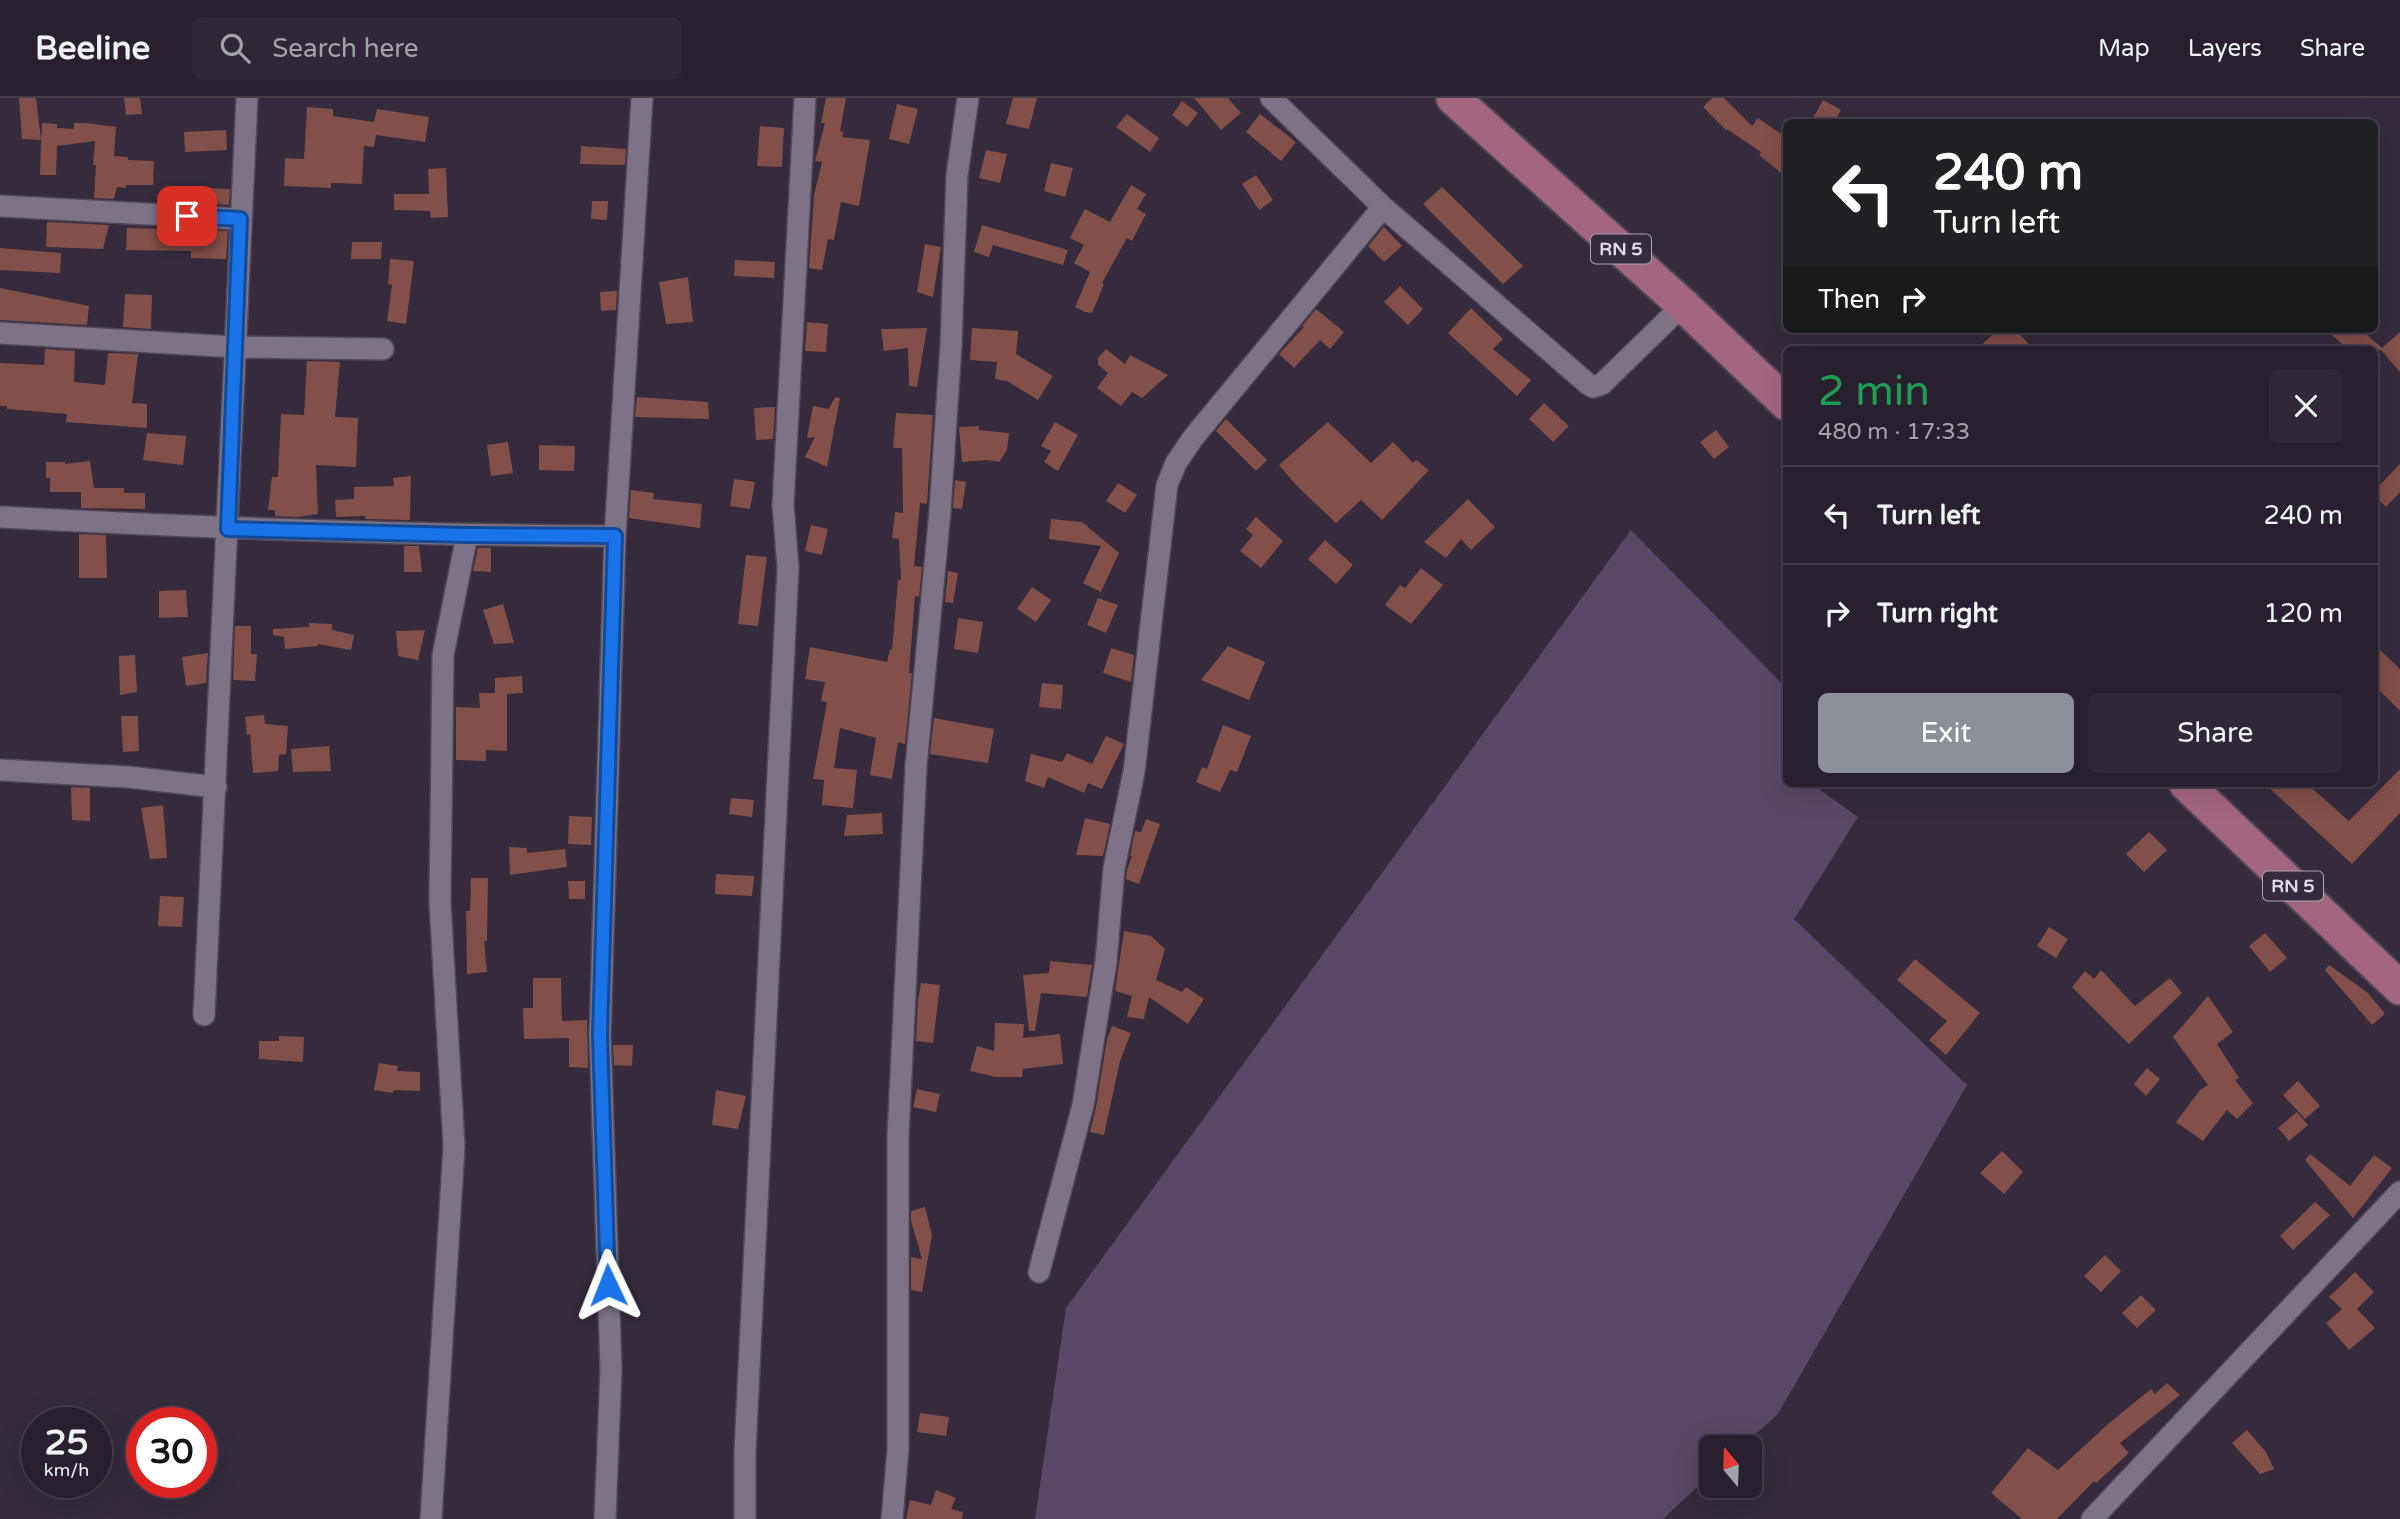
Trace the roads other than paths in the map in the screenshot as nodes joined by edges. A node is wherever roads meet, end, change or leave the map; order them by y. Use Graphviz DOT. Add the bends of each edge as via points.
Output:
graph roads {
  1 [pos="247,98"];
  2 [pos="642,98"];
  3 [pos="805,98"];
  4 [pos="968,98"];
  5 [pos="1270,98"];
  6 [pos="1452,98"];
  7 [pos="0,206"];
  8 [pos="1384,207"];
  9 [pos="240,219"];
  10 [pos="1683,305"];
  11 [pos="0,333"];
  12 [pos="235,347"];
  13 [pos="383,349"];
  14 [pos="1783,400"];
  15 [pos="0,517"];
  16 [pos="228,529"];
  17 [pos="467,535"];
  18 [pos="615,536"];
  19 [pos="0,770"];
  20 [pos="216,787"];
  21 [pos="2189,787"];
  22 [pos="2400,988"];
  23 [pos="204,1015"];
  24 [pos="2400,1192"];
  25 [pos="1039,1272"];
  26 [pos="431,1519"];
  27 [pos="605,1519"];
  28 [pos="745,1519"];
  29 [pos="892,1519"];
  30 [pos="2092,1519"];
  1 -- 9 [label="street"];
  2 -- 18 [label="street"];
  3 -- 28 [label="street" via="783,505 788,567"];
  4 -- 29 [label="street" via="957,175 940,511 916,766 898,1136 898,1449"];
  5 -- 8 [label="street"];
  6 -- 10 [label="main road, RN 5 / RN 5"];
  7 -- 9 [label="street"];
  8 -- 10 [label="street" via="1593,387 1602,384"];
  8 -- 25 [label="street" via="1193,438 1167,485 1134,772 1114,868 1104,975 1083,1105"];
  9 -- 12 [label="street"];
  10 -- 14 [label="main road, RN 5 / RN 5"];
  11 -- 12 [label="street"];
  12 -- 13 [label="street"];
  12 -- 16 [label="street"];
  15 -- 16 [label="street"];
  16 -- 17 [label="street"];
  16 -- 20 [label="street"];
  17 -- 18 [label="street"];
  17 -- 26 [label="street" via="443,655 440,902 454,1146"];
  18 -- 27 [label="street" via="600,1035 611,1369"];
  19 -- 20 [label="street"];
  20 -- 23 [label="street"];
  21 -- 22 [label="main road, RN 5 / RN 5"];
  24 -- 30 [label="street"];
}
